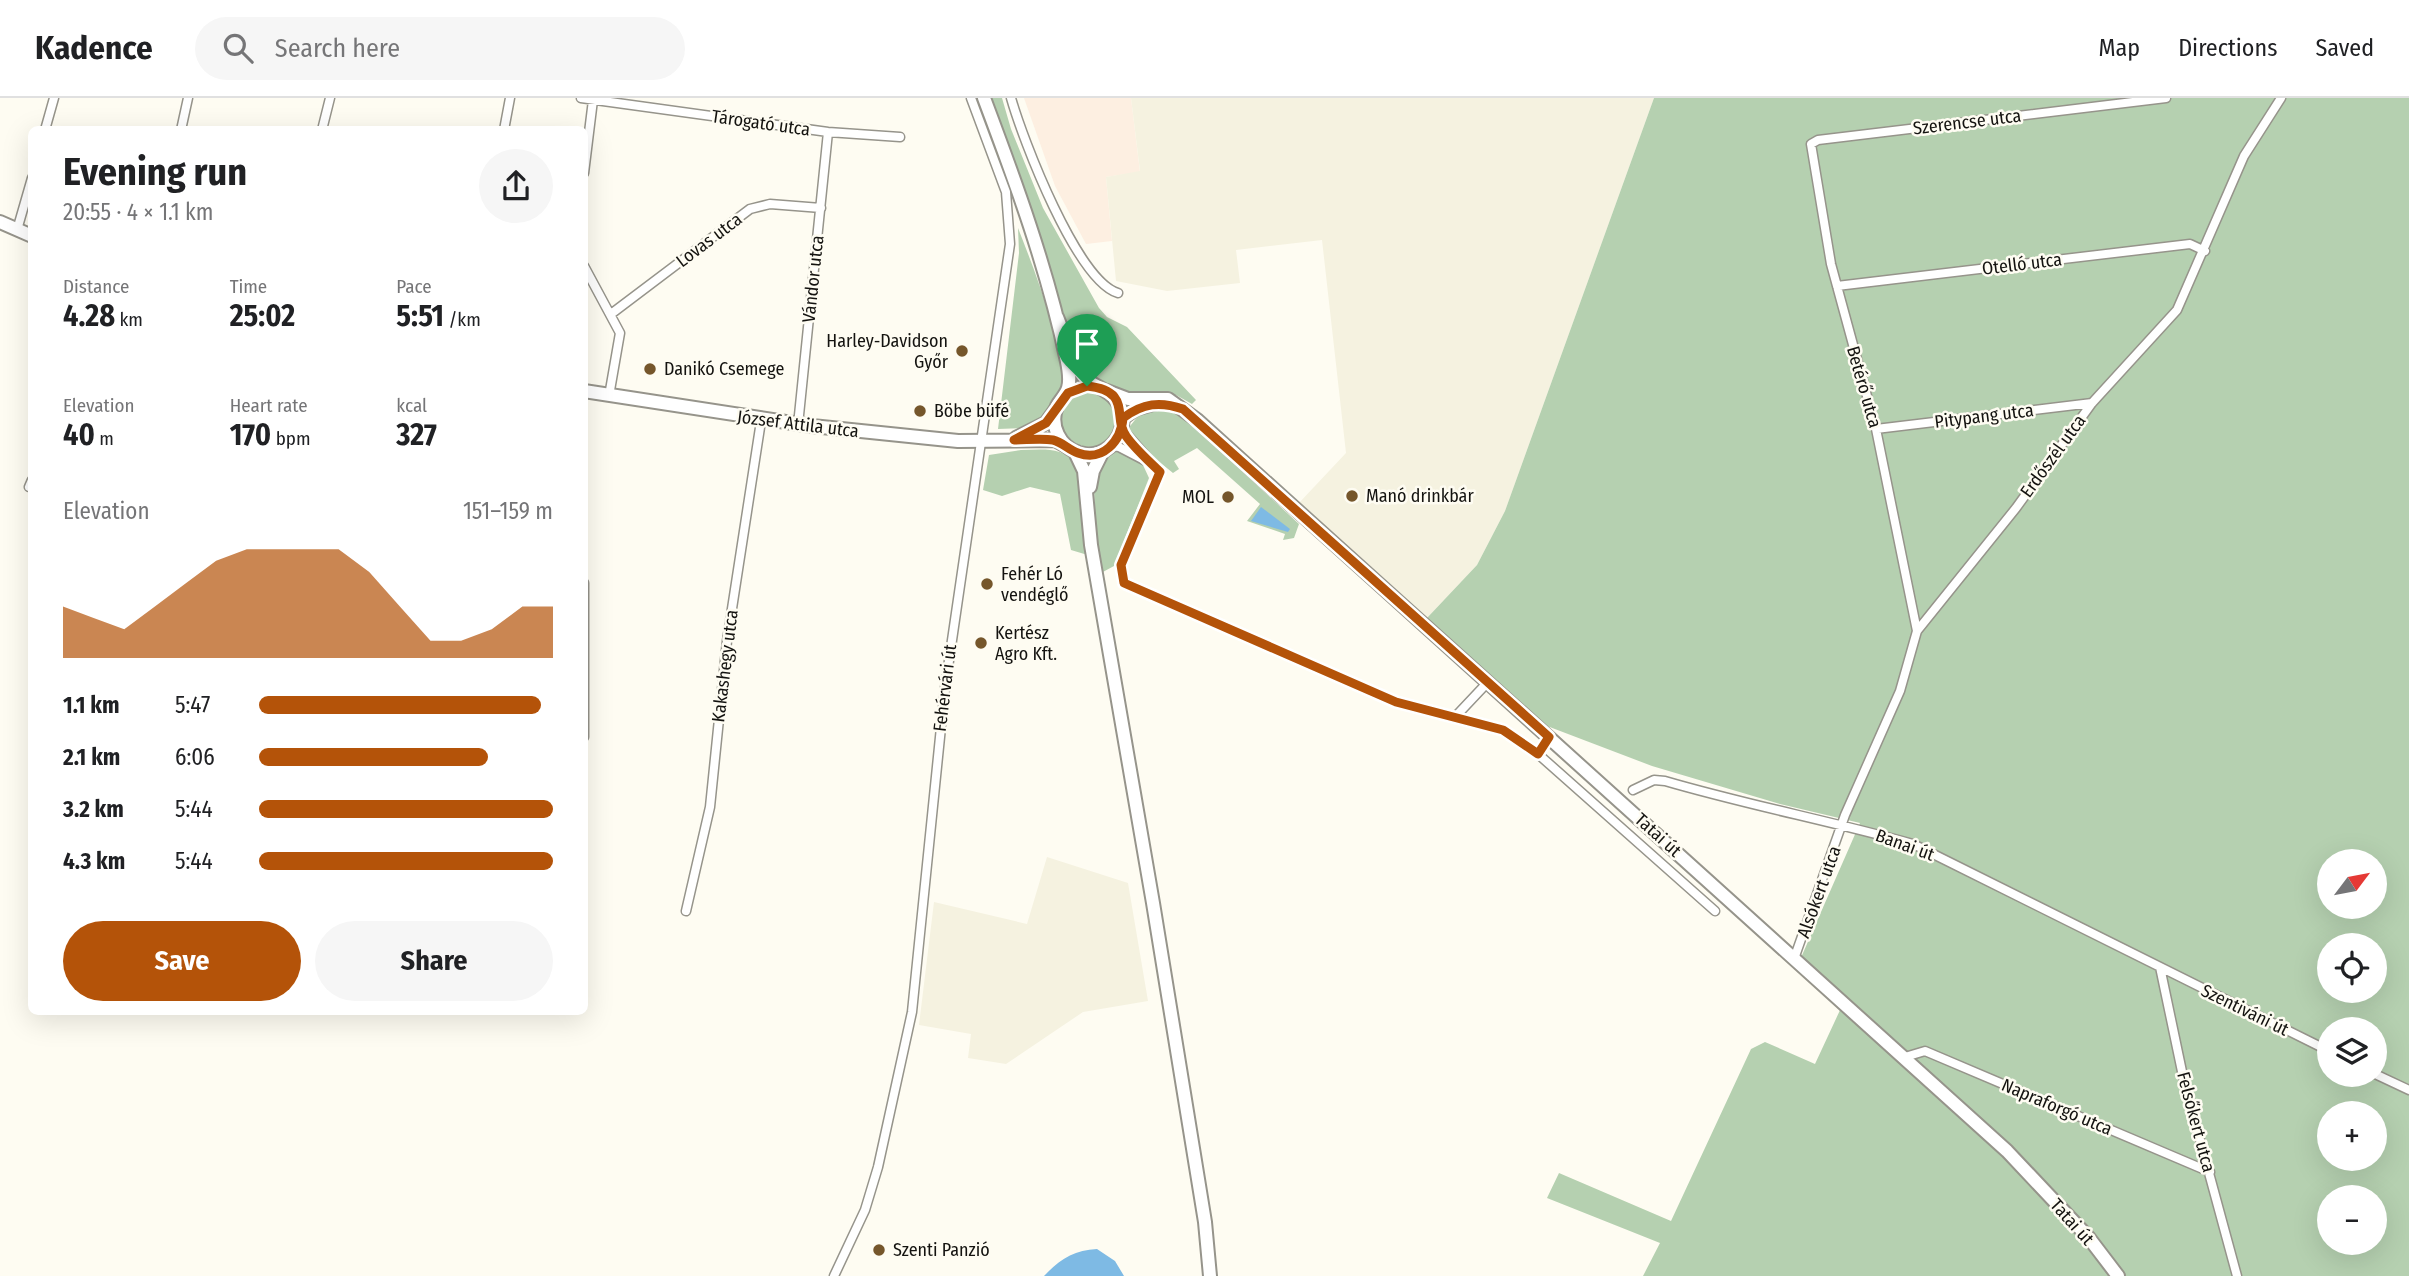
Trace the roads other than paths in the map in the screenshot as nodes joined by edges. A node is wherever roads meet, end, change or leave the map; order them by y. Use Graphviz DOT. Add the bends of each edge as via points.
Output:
graph roads {
  1 [pos="54,98"];
  2 [pos="188,98"];
  3 [pos="330,98"];
  4 [pos="510,98"];
  5 [pos="581,98"];
  6 [pos="971,98"];
  7 [pos="984,98"];
  8 [pos="1012,98"];
  9 [pos="2166,98"];
  10 [pos="2281,98"];
  11 [pos="593,100"];
  12 [pos="46,126"];
  13 [pos="182,126"];
  14 [pos="323,126"];
  15 [pos="505,126"];
  16 [pos="828,132"];
  17 [pos="900,137"];
  18 [pos="588,141"];
  19 [pos="1811,144"];
  20 [pos="28,192"];
  21 [pos="821,208"];
  22 [pos="0,222"];
  23 [pos="17,230"];
  24 [pos="28,234"];
  25 [pos="2205,251"];
  26 [pos="588,273"];
  27 [pos="1837,286"];
  28 [pos="1118,293"];
  29 [pos="611,314"];
  30 [pos="1057,317"];
  31 [pos="1102,389"];
  32 [pos="588,392"];
  33 [pos="609,396"];
  34 [pos="2092,403"];
  35 [pos="1059,404"];
  36 [pos="1183,409"];
  37 [pos="761,421"];
  38 [pos="1122,424"];
  39 [pos="798,425"];
  40 [pos="1876,429"];
  41 [pos="1014,440"];
  42 [pos="981,441"];
  43 [pos="1070,449"];
  44 [pos="1107,449"];
  45 [pos="1160,472"];
  46 [pos="1087,498"];
  47 [pos="1917,631"];
  48 [pos="1488,682"];
  49 [pos="1455,716"];
  50 [pos="1549,737"];
  51 [pos="1538,754"];
  52 [pos="1633,790"];
  53 [pos="1843,824"];
  54 [pos="686,911"];
  55 [pos="1715,911"];
  56 [pos="1794,959"];
  57 [pos="2160,967"];
  58 [pos="2317,1045"];
  59 [pos="1905,1057"];
  60 [pos="2387,1079"];
  61 [pos="2409,1090"];
  62 [pos="2210,1172"];
  63 [pos="834,1276"];
  64 [pos="1210,1276"];
  65 [pos="2118,1276"];
  66 [pos="2237,1276"];
  1 -- 12 [label="street"];
  2 -- 13 [label="street"];
  3 -- 14 [label="street"];
  4 -- 15 [label="street"];
  5 -- 11 [label="street, Tárogató utca"];
  6 -- 42 [label="street, Fehérvári út" via="1006,192 1010,244"];
  7 -- 30 [label="street"];
  8 -- 28 [label="street" via="1035,165 1069,236 1100,284"];
  9 -- 19 [label="street, Szerencse utca"];
  10 -- 25 [label="street, Erdőszél utca" via="2244,156"];
  11 -- 16 [label="street, Tárogató utca"];
  11 -- 18 [label="street"];
  16 -- 17 [label="street, Tárogató utca"];
  16 -- 21 [label="street, Vándor utca"];
  19 -- 27 [label="street, Betérő utca"];
  20 -- 23 [label="street"];
  21 -- 29 [label="street, Lovas utca" via="770,204 750,209"];
  21 -- 39 [label="street, Vándor utca"];
  22 -- 23 [label="street"];
  23 -- 24 [label="street"];
  25 -- 27 [label="street, Otelló utca" via="2190,244"];
  25 -- 34 [label="street, Erdőszél utca" via="2168,322"];
  26 -- 29 [label="street"];
  27 -- 40 [label="street, Betérő utca"];
  29 -- 33 [label="street" via="620,344"];
  30 -- 31 [label="street" via="1078,368"];
  30 -- 35 [label="street" via="1069,379"];
  31 -- 35 [label="street" via="1077,388"];
  31 -- 36 [label="street, Tatai út" via="1128,399 1168,399"];
  31 -- 38 [label="street" via="1120,407"];
  32 -- 33 [label="street, József Attila utca"];
  33 -- 37 [label="street, József Attila utca"];
  34 -- 40 [label="street, Pitypang utca"];
  34 -- 47 [label="street, Erdőszél utca" via="2016,508"];
  35 -- 41 [label="street, József Attila utca" via="1046,423"];
  35 -- 43 [label="street" via="1055,429"];
  36 -- 38 [label="street" via="1152,404 1135,408"];
  36 -- 48 [label="street, Tatai út"];
  37 -- 39 [label="street, József Attila utca"];
  37 -- 54 [label="street, Kakashegy utca" via="727,641 710,807"];
  38 -- 44 [label="street"];
  38 -- 45 [label="street"];
  39 -- 42 [label="street, József Attila utca"];
  40 -- 47 [label="street, Betérő utca"];
  41 -- 42 [label="street, József Attila utca"];
  41 -- 43 [label="street, József Attila utca" via="1055,440"];
  42 -- 63 [label="street, Fehérvári út" via="945,688 912,1012 878,1167"];
  43 -- 44 [label="street" via="1094,454"];
  43 -- 46 [label="street" via="1084,471"];
  44 -- 45 [label="street" via="1127,450"];
  44 -- 46 [label="street" via="1093,471"];
  45 -- 49 [label="street" via="1121,565 1124,583 1396,702"];
  46 -- 64 [label="street"];
  47 -- 53 [label="street, Erdőszél utca" via="1900,691"];
  48 -- 49 [label="street"];
  48 -- 50 [label="street, Tatai út"];
  49 -- 51 [label="street, Tatai út" via="1503,730"];
  50 -- 51 [label="street"];
  50 -- 56 [label="street, Tatai út"];
  51 -- 55 [label="street, Tatai út"];
  52 -- 53 [label="street, Banai út" via="1654,780 1665,781 1749,806"];
  53 -- 56 [label="street, Alsókert utca"];
  53 -- 57 [label="street, Banai út" via="1913,844"];
  56 -- 59 [label="street, Tatai út"];
  57 -- 58 [label="street, Szentiváni út"];
  57 -- 62 [label="street, Felsőkert utca" via="2184,1081"];
  59 -- 62 [label="street, Napraforgó utca" via="1925,1051"];
  59 -- 65 [label="street, Tatai út" via="2007,1151 2089,1237"];
  60 -- 61 [label="street"];
  62 -- 66 [label="street, Felsőkert utca"];
}
